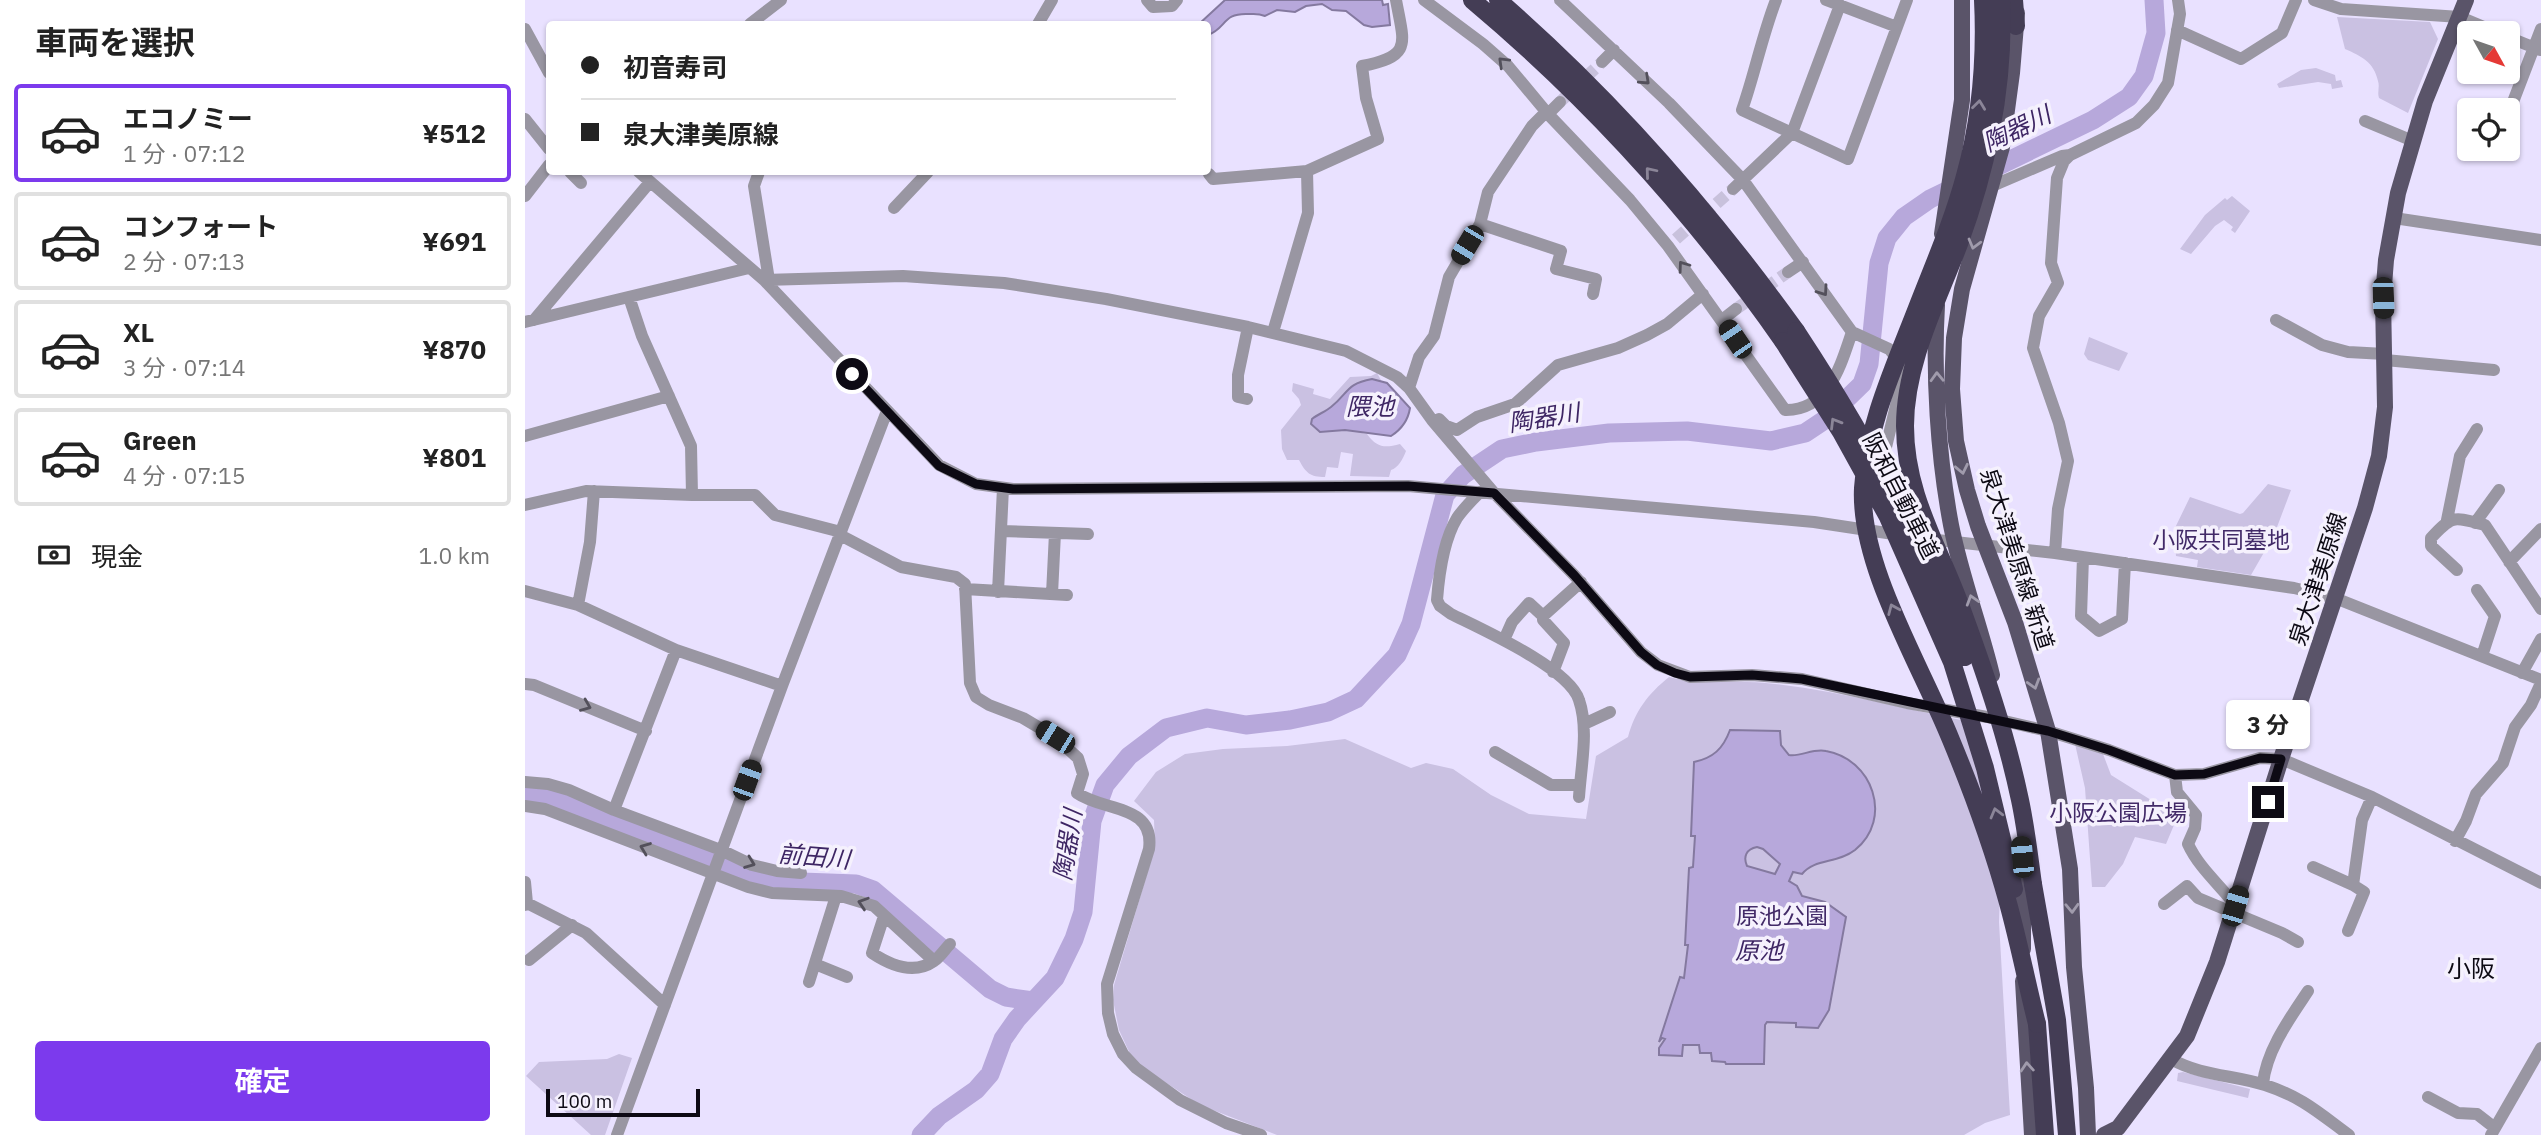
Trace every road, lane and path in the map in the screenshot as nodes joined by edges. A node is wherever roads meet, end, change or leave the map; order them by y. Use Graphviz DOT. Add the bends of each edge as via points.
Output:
graph roads {
  1 [pos="781,0"];
  2 [pos="1052,0"];
  3 [pos="1147,0"];
  4 [pos="1177,0"];
  5 [pos="1396,0"];
  6 [pos="1424,0"];
  7 [pos="1472,0"];
  8 [pos="1497,0"];
  9 [pos="1509,0"];
  10 [pos="1560,0"];
  11 [pos="1776,0"];
  12 [pos="1826,0"];
  13 [pos="1907,0"];
  14 [pos="1962,0"];
  15 [pos="1983,0"];
  16 [pos="2001,0"];
  17 [pos="2016,0"];
  18 [pos="2178,0"];
  19 [pos="2296,0"];
  20 [pos="2314,0"];
  21 [pos="2466,0"];
  22 [pos="1840,5"];
  23 [pos="2377,5"];
  24 [pos="2460,17"];
  25 [pos="754,21"];
  26 [pos="1040,21"];
  27 [pos="2470,21"];
  28 [pos="2016,26"];
  29 [pos="1897,27"];
  30 [pos="525,29"];
  31 [pos="2541,29"];
  32 [pos="2177,30"];
  33 [pos="1541,37"];
  34 [pos="2520,42"];
  35 [pos="1614,50"];
  36 [pos="2537,50"];
  37 [pos="1602,62"];
  38 [pos="546,68"];
  39 [pos="2516,98"];
  40 [pos="1560,102"];
  41 [pos="1547,113"];
  42 [pos="525,119"];
  43 [pos="2365,121"];
  44 [pos="1792,133"];
  45 [pos="2413,141"];
  46 [pos="546,145"];
  47 [pos="2070,155"];
  48 [pos="546,169"];
  49 [pos="1307,171"];
  50 [pos="573,175"];
  51 [pos="642,175"];
  52 [pos="758,175"];
  53 [pos="925,175"];
  54 [pos="1210,175"];
  55 [pos="650,182"];
  56 [pos="1993,183"];
  57 [pos="581,184"];
  58 [pos="1738,185"];
  59 [pos="525,196"];
  60 [pos="894,208"];
  61 [pos="2394,218"];
  62 [pos="1480,224"];
  63 [pos="2541,240"];
  64 [pos="1803,262"];
  65 [pos="749,268"];
  66 [pos="1788,272"];
  67 [pos="766,280"];
  68 [pos="1593,294"];
  69 [pos="1703,294"];
  70 [pos="629,297"];
  71 [pos="1736,309"];
  72 [pos="1722,320"];
  73 [pos="2276,320"];
  74 [pos="530,321"];
  75 [pos="1248,327"];
  76 [pos="1273,332"];
  77 [pos="1852,332"];
  78 [pos="1790,336"];
  79 [pos="2385,357"];
  80 [pos="2494,370"];
  81 [pos="1409,388"];
  82 [pos="669,396"];
  83 [pos="1247,399"];
  84 [pos="1420,404"];
  85 [pos="887,411"];
  86 [pos="2477,429"];
  87 [pos="525,436"];
  88 [pos="1003,488"];
  89 [pos="1477,488"];
  90 [pos="2499,490"];
  91 [pos="594,491"];
  92 [pos="1494,493"];
  93 [pos="692,495"];
  94 [pos="525,505"];
  95 [pos="2447,520"];
  96 [pos="2475,523"];
  97 [pos="2541,529"];
  98 [pos="1001,531"];
  99 [pos="1870,531"];
  100 [pos="1055,533"];
  101 [pos="840,534"];
  102 [pos="1088,534"];
  103 [pos="1955,542"];
  104 [pos="1985,545"];
  105 [pos="2055,553"];
  106 [pos="2083,557"];
  107 [pos="2509,562"];
  108 [pos="2125,563"];
  109 [pos="2457,570"];
  110 [pos="1581,582"];
  111 [pos="965,589"];
  112 [pos="2477,590"];
  113 [pos="525,591"];
  114 [pos="998,592"];
  115 [pos="2537,592"];
  116 [pos="1052,594"];
  117 [pos="1067,595"];
  118 [pos="2335,598"];
  119 [pos="578,605"];
  120 [pos="2541,609"];
  121 [pos="1543,615"];
  122 [pos="2541,639"];
  123 [pos="1504,640"];
  124 [pos="676,650"];
  125 [pos="2482,656"];
  126 [pos="1553,672"];
  127 [pos="2522,673"];
  128 [pos="2541,682"];
  129 [pos="525,684"];
  130 [pos="782,686"];
  131 [pos="1610,712"];
  132 [pos="2005,722"];
  133 [pos="1584,724"];
  134 [pos="646,731"];
  135 [pos="2048,731"];
  136 [pos="1496,752"];
  137 [pos="2281,759"];
  138 [pos="2175,775"];
  139 [pos="525,782"];
  140 [pos="2372,797"];
  141 [pos="525,806"];
  142 [pos="614,810"];
  143 [pos="2455,841"];
  144 [pos="721,851"];
  145 [pos="2313,867"];
  146 [pos="785,872"];
  147 [pos="713,873"];
  148 [pos="801,873"];
  149 [pos="525,882"];
  150 [pos="2541,883"];
  151 [pos="2032,884"];
  152 [pos="2353,885"];
  153 [pos="784,893"];
  154 [pos="836,896"];
  155 [pos="526,904"];
  156 [pos="2164,904"];
  157 [pos="2235,909"];
  158 [pos="884,916"];
  159 [pos="572,925"];
  160 [pos="2348,931"];
  161 [pos="2298,942"];
  162 [pos="950,944"];
  163 [pos="529,960"];
  164 [pos="934,961"];
  165 [pos="815,964"];
  166 [pos="847,977"];
  167 [pos="809,982"];
  168 [pos="2308,991"];
  169 [pos="665,1005"];
  170 [pos="2037,1024"];
  171 [pos="2541,1048"];
  172 [pos="2171,1059"];
  173 [pos="2263,1084"];
  174 [pos="2428,1097"];
  175 [pos="2493,1131"];
  176 [pos="617,1135"];
  177 [pos="1261,1135"];
  178 [pos="2032,1135"];
  179 [pos="2045,1135"];
  180 [pos="2067,1135"];
  181 [pos="2088,1135"];
  182 [pos="2104,1135"];
  183 [pos="2349,1135"];
  1 -- 25 [label="street"];
  2 -- 26 [label="street"];
  3 -- 4 [label="street" via="1153,7 1172,6"];
  5 -- 49 [label="street" via="1403,40 1398,53 1388,61 1362,66 1377,139"];
  41 -- 6 [label="street, one-way" via="1508,66"];
  78 -- 7 [label="highway, 阪和自動車道, one-way" via="1641,162"];
  8 -- 33 [label="highway, 阪和自動車道"];
  9 -- 33 [label="highway"];
  10 -- 35 [label="street"];
  11 -- 44 [label="street" via="1742,110"];
  12 -- 22 [label="street"];
  13 -- 29 [label="street"];
  103 -- 14 [label="main road, 泉大津美原線 新道, one-way" via="1946,489 1935,335 1944,215 1962,100"];
  170 -- 15 [label="highway, one-way, bridge" via="1992,852 1951,739 1875,564 1864,513 1866,464 1880,407 1943,241 1972,147 1983,79"];
  16 -- 151 [label="highway, bridge" via="1999,79 1989,144 1971,211 1915,363 1905,426 1907,457 1923,520 1958,600 2009,753"];
  17 -- 28 [label="highway"];
  18 -- 32 [label="street"];
  19 -- 32 [label="street" via="2282,33 2241,59"];
  20 -- 23 [label="street" via="2341,9"];
  21 -- 24 [label="main road, 泉大津美原線"];
  22 -- 29 [label="street"];
  22 -- 44 [label="street"];
  23 -- 24 [label="street"];
  24 -- 27 [label="street"];
  24 -- 45 [label="main road, 泉大津美原線"];
  28 -- 56 [label="main road, 泉大津美原線 新道" via="2002,148"];
  29 -- 44 [label="street" via="1848,159"];
  30 -- 38 [label="street"];
  31 -- 36 [label="street"];
  32 -- 47 [label="street" via="2168,83 2154,106 2136,123"];
  33 -- 78 [label="highway, 阪和自動車道" via="1650,148 1724,234"];
  34 -- 36 [label="street"];
  35 -- 37 [label="street"];
  35 -- 58 [label="street, one-way" via="1702,136"];
  36 -- 39 [label="street"];
  40 -- 41 [label="street"];
  41 -- 62 [label="street" via="1532,126 1488,192"];
  69 -- 41 [label="street, one-way" via="1672,243"];
  42 -- 46 [label="street"];
  43 -- 45 [label="street"];
  44 -- 58 [label="street"];
  45 -- 61 [label="main road, 泉大津美原線"];
  47 -- 56 [label="street"];
  47 -- 105 [label="street" via="2057,178 2051,263 2057,284 2039,316 2033,348 2068,461"];
  48 -- 59 [label="street"];
  49 -- 54 [label="street" via="1213,180"];
  49 -- 76 [label="street" via="1308,213"];
  50 -- 57 [label="street"];
  51 -- 55 [label="street"];
  52 -- 67 [label="street" via="754,186"];
  53 -- 60 [label="street"];
  55 -- 65 [label="street"];
  55 -- 74 [label="street"];
  56 -- 104 [label="main road, 泉大津美原線 新道, one-way" via="1962,289 1952,389 1956,441"];
  58 -- 64 [label="street"];
  61 -- 63 [label="street"];
  61 -- 79 [label="main road, 泉大津美原線" via="2383,298"];
  62 -- 68 [label="street" via="1561,251 1556,269 1596,279"];
  62 -- 81 [label="street" via="1449,277 1434,337 1419,357"];
  64 -- 66 [label="street"];
  64 -- 77 [label="street, one-way"];
  65 -- 67 [label="street"];
  65 -- 70 [label="street"];
  67 -- 75 [label="street" via="903,276 1004,283"];
  67 -- 85 [label="street"];
  69 -- 72 [label="street"];
  69 -- 84 [label="street" via="1657,330 1618,348 1558,365 1515,404 1476,417 1457,430"];
  70 -- 74 [label="street"];
  70 -- 82 [label="street"];
  71 -- 72 [label="street"];
  72 -- 77 [label="street" via="1785,410 1815,401 1837,377"];
  73 -- 79 [label="street" via="2322,345"];
  75 -- 76 [label="street"];
  75 -- 83 [label="street" via="1238,375 1238,397"];
  76 -- 81 [label="street" via="1362,358 1397,376"];
  77 -- 99 [label="street" via="1889,349 1905,368"];
  78 -- 151 [label="highway, 阪和自動車道, bridge" via="1877,462 1937,588 1980,698"];
  170 -- 78 [label="highway, 阪和自動車道, one-way, bridge" via="2003,837 1952,662 1888,517"];
  79 -- 80 [label="street"];
  79 -- 118 [label="main road, 泉大津美原線" via="2379,456"];
  81 -- 84 [label="street"];
  82 -- 87 [label="street"];
  82 -- 93 [label="street" via="691,446"];
  84 -- 89 [label="street" via="1461,451"];
  85 -- 88 [label="street" via="939,466 976,484"];
  85 -- 101 [label="street"];
  86 -- 95 [label="street" via="2460,456"];
  88 -- 89 [label="street"];
  88 -- 98 [label="street"];
  89 -- 92 [label="street"];
  89 -- 123 [label="street" via="1446,545 1437,600 1451,614"];
  90 -- 96 [label="street"];
  91 -- 93 [label="street"];
  91 -- 94 [label="street"];
  91 -- 119 [label="street"];
  92 -- 99 [label="street"];
  92 -- 110 [label="street"];
  93 -- 101 [label="street" via="755,495 775,515"];
  95 -- 96 [label="street"];
  95 -- 109 [label="street" via="2431,538 2431,546"];
  96 -- 107 [label="street" via="2485,525"];
  97 -- 107 [label="street"];
  98 -- 100 [label="street"];
  98 -- 114 [label="street"];
  99 -- 103 [label="street"];
  100 -- 102 [label="street"];
  100 -- 116 [label="street"];
  101 -- 111 [label="street" via="901,567 956,577"];
  101 -- 130 [label="street"];
  103 -- 104 [label="street"];
  132 -- 103 [label="main road, 泉大津美原線 新道, one-way"];
  104 -- 105 [label="street"];
  104 -- 135 [label="main road, 泉大津美原線 新道, one-way" via="2015,622"];
  105 -- 106 [label="street"];
  106 -- 108 [label="street"];
  106 -- 108 [label="street" via="2081,616 2099,631 2122,619"];
  107 -- 115 [label="street"];
  108 -- 118 [label="street"];
  110 -- 121 [label="street"];
  110 -- 132 [label="street" via="1641,652 1675,673 1802,679"];
  111 -- 114 [label="street"];
  111 -- 177 [label="street" via="970,682 976,697 1055,737 1078,758 1083,774 1077,793 1135,814 1150,833 1107,984 1108,1013 1123,1054 1180,1100"];
  112 -- 125 [label="street" via="2495,616"];
  113 -- 119 [label="street"];
  114 -- 116 [label="street"];
  115 -- 120 [label="street"];
  116 -- 117 [label="street"];
  118 -- 125 [label="street"];
  118 -- 137 [label="main road, 泉大津美原線"];
  119 -- 124 [label="street"];
  121 -- 123 [label="street" via="1529,603"];
  121 -- 126 [label="street" via="1564,643"];
  122 -- 127 [label="street"];
  123 -- 126 [label="street"];
  124 -- 130 [label="street"];
  124 -- 134 [label="street"];
  125 -- 127 [label="street"];
  126 -- 133 [label="street" via="1573,688"];
  127 -- 128 [label="street"];
  128 -- 143 [label="street" via="2515,727 2503,763 2476,794"];
  129 -- 134 [label="street, one-way"];
  130 -- 144 [label="street"];
  131 -- 133 [label="street"];
  132 -- 135 [label="street"];
  178 -- 132 [label="main road, 泉大津美原線 新道, one-way" via="2022,996 2025,885"];
  133 -- 136 [label="street" via="1579,791 1551,785"];
  134 -- 142 [label="street"];
  135 -- 138 [label="street"];
  135 -- 181 [label="main road, 泉大津美原線 新道, one-way" via="2070,869"];
  137 -- 138 [label="street" via="2260,758 2204,774"];
  137 -- 140 [label="street"];
  137 -- 157 [label="main road, 泉大津美原線"];
  138 -- 157 [label="street" via="2177,792 2196,816 2188,844"];
  139 -- 142 [label="street" via="569,790"];
  140 -- 143 [label="street"];
  140 -- 152 [label="street" via="2363,820"];
  147 -- 141 [label="street, one-way" via="545,809"];
  142 -- 144 [label="street"];
  143 -- 150 [label="street"];
  144 -- 146 [label="street, one-way" via="752,865"];
  144 -- 147 [label="street"];
  145 -- 152 [label="street"];
  146 -- 148 [label="street"];
  146 -- 153 [label="street"];
  147 -- 153 [label="street" via="748,887"];
  147 -- 169 [label="street"];
  149 -- 155 [label="street"];
  151 -- 180 [label="highway, 阪和自動車道" via="2057,1020"];
  152 -- 160 [label="street" via="2364,892"];
  153 -- 154 [label="street"];
  158 -- 154 [label="street, one-way" via="874,906"];
  154 -- 165 [label="street"];
  155 -- 159 [label="street"];
  156 -- 157 [label="street" via="2187,886 2199,898"];
  157 -- 161 [label="street"];
  157 -- 172 [label="main road, 泉大津美原線" via="2187,1036"];
  158 -- 164 [label="street"];
  158 -- 164 [label="street" via="872,953 896,967 918,968"];
  159 -- 163 [label="street"];
  159 -- 169 [label="street"];
  162 -- 164 [label="street"];
  165 -- 166 [label="street"];
  165 -- 167 [label="street"];
  168 -- 173 [label="street" via="2278,1040"];
  169 -- 176 [label="street"];
  170 -- 179 [label="highway, 阪和自動車道"];
  171 -- 175 [label="street"];
  172 -- 173 [label="street" via="2199,1071"];
  172 -- 182 [label="main road, 泉大津美原線" via="2118,1128"];
  173 -- 183 [label="street" via="2299,1097"];
  174 -- 175 [label="street" via="2458,1113 2477,1114"];
}
